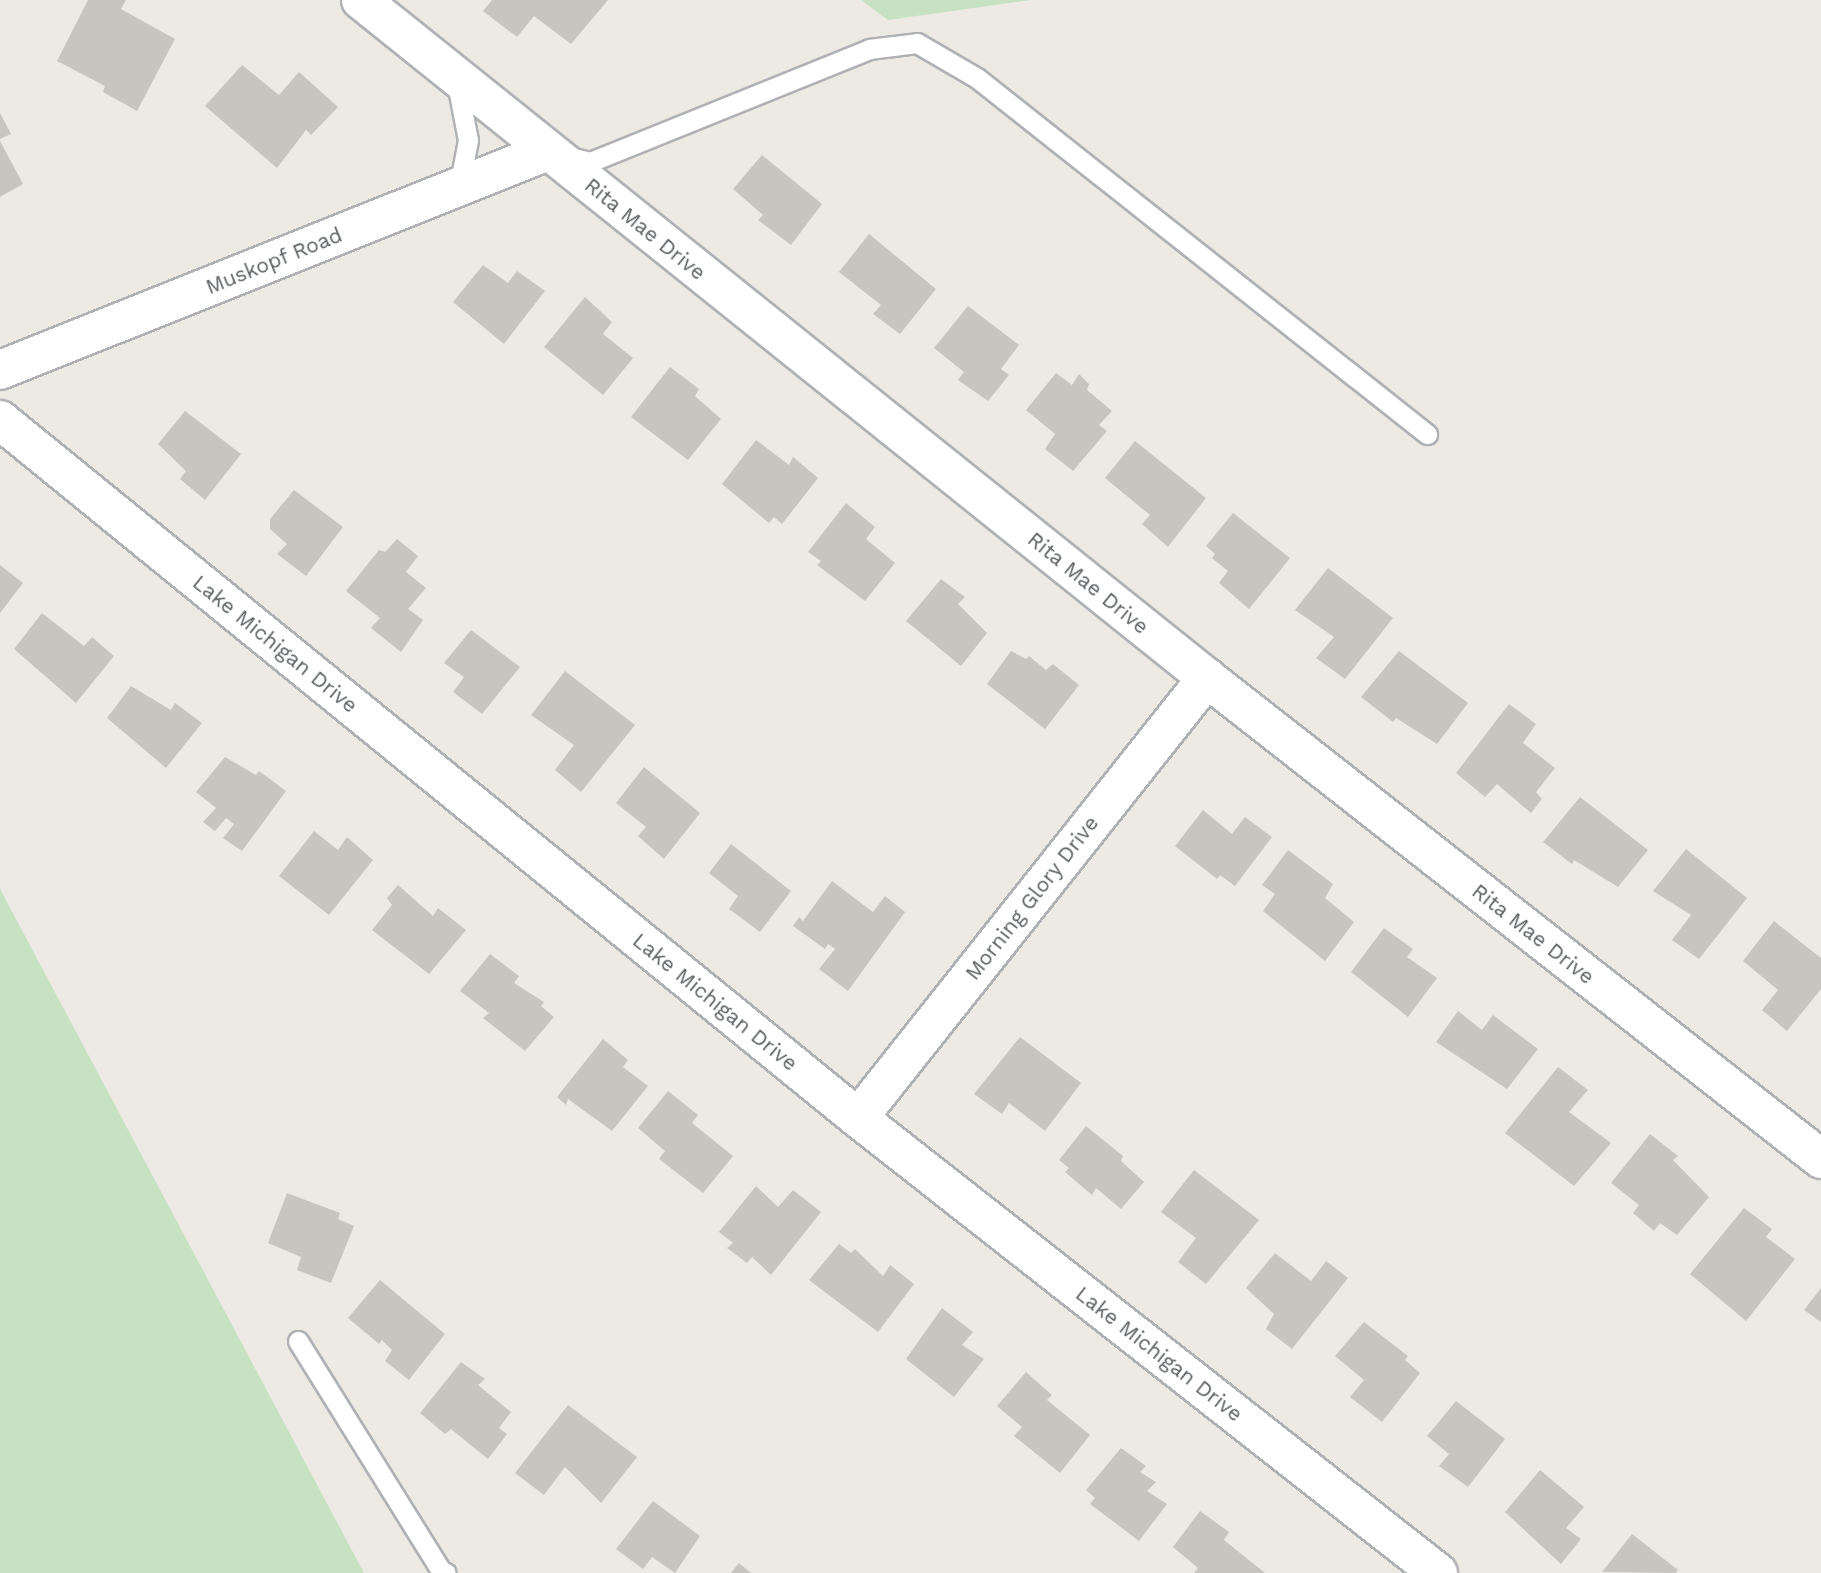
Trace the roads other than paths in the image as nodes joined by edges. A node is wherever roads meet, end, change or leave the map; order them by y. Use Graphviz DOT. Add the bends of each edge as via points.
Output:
graph roads {
  1 [pos="361,0"];
  2 [pos="455,75"];
  3 [pos="548,151"];
  4 [pos="459,187"];
  5 [pos="0,370"];
  6 [pos="0,420"];
  7 [pos="1427,434"];
  8 [pos="1207,678"];
  9 [pos="858,1118"];
  10 [pos="1821,1159"];
  11 [pos="298,1341"];
  12 [pos="446,1573"];
  13 [pos="1438,1573"];
  1 -- 2 [label="street, Rita Mae Drive"];
  2 -- 3 [label="street, Rita Mae Drive"];
  2 -- 4 [label="lane" via="468,140"];
  3 -- 4 [label="street, Muskopf Road"];
  3 -- 7 [label="lane" via="590,162 869,49 917,43 977,78"];
  3 -- 8 [label="street, Rita Mae Drive"];
  4 -- 5 [label="street, Muskopf Road"];
  6 -- 9 [label="street, Lake Michigan Drive"];
  8 -- 9 [label="street, Morning Glory Drive"];
  8 -- 10 [label="street, Rita Mae Drive"];
  9 -- 13 [label="street, Lake Michigan Drive"];
  11 -- 12 [label="lane"];
}
